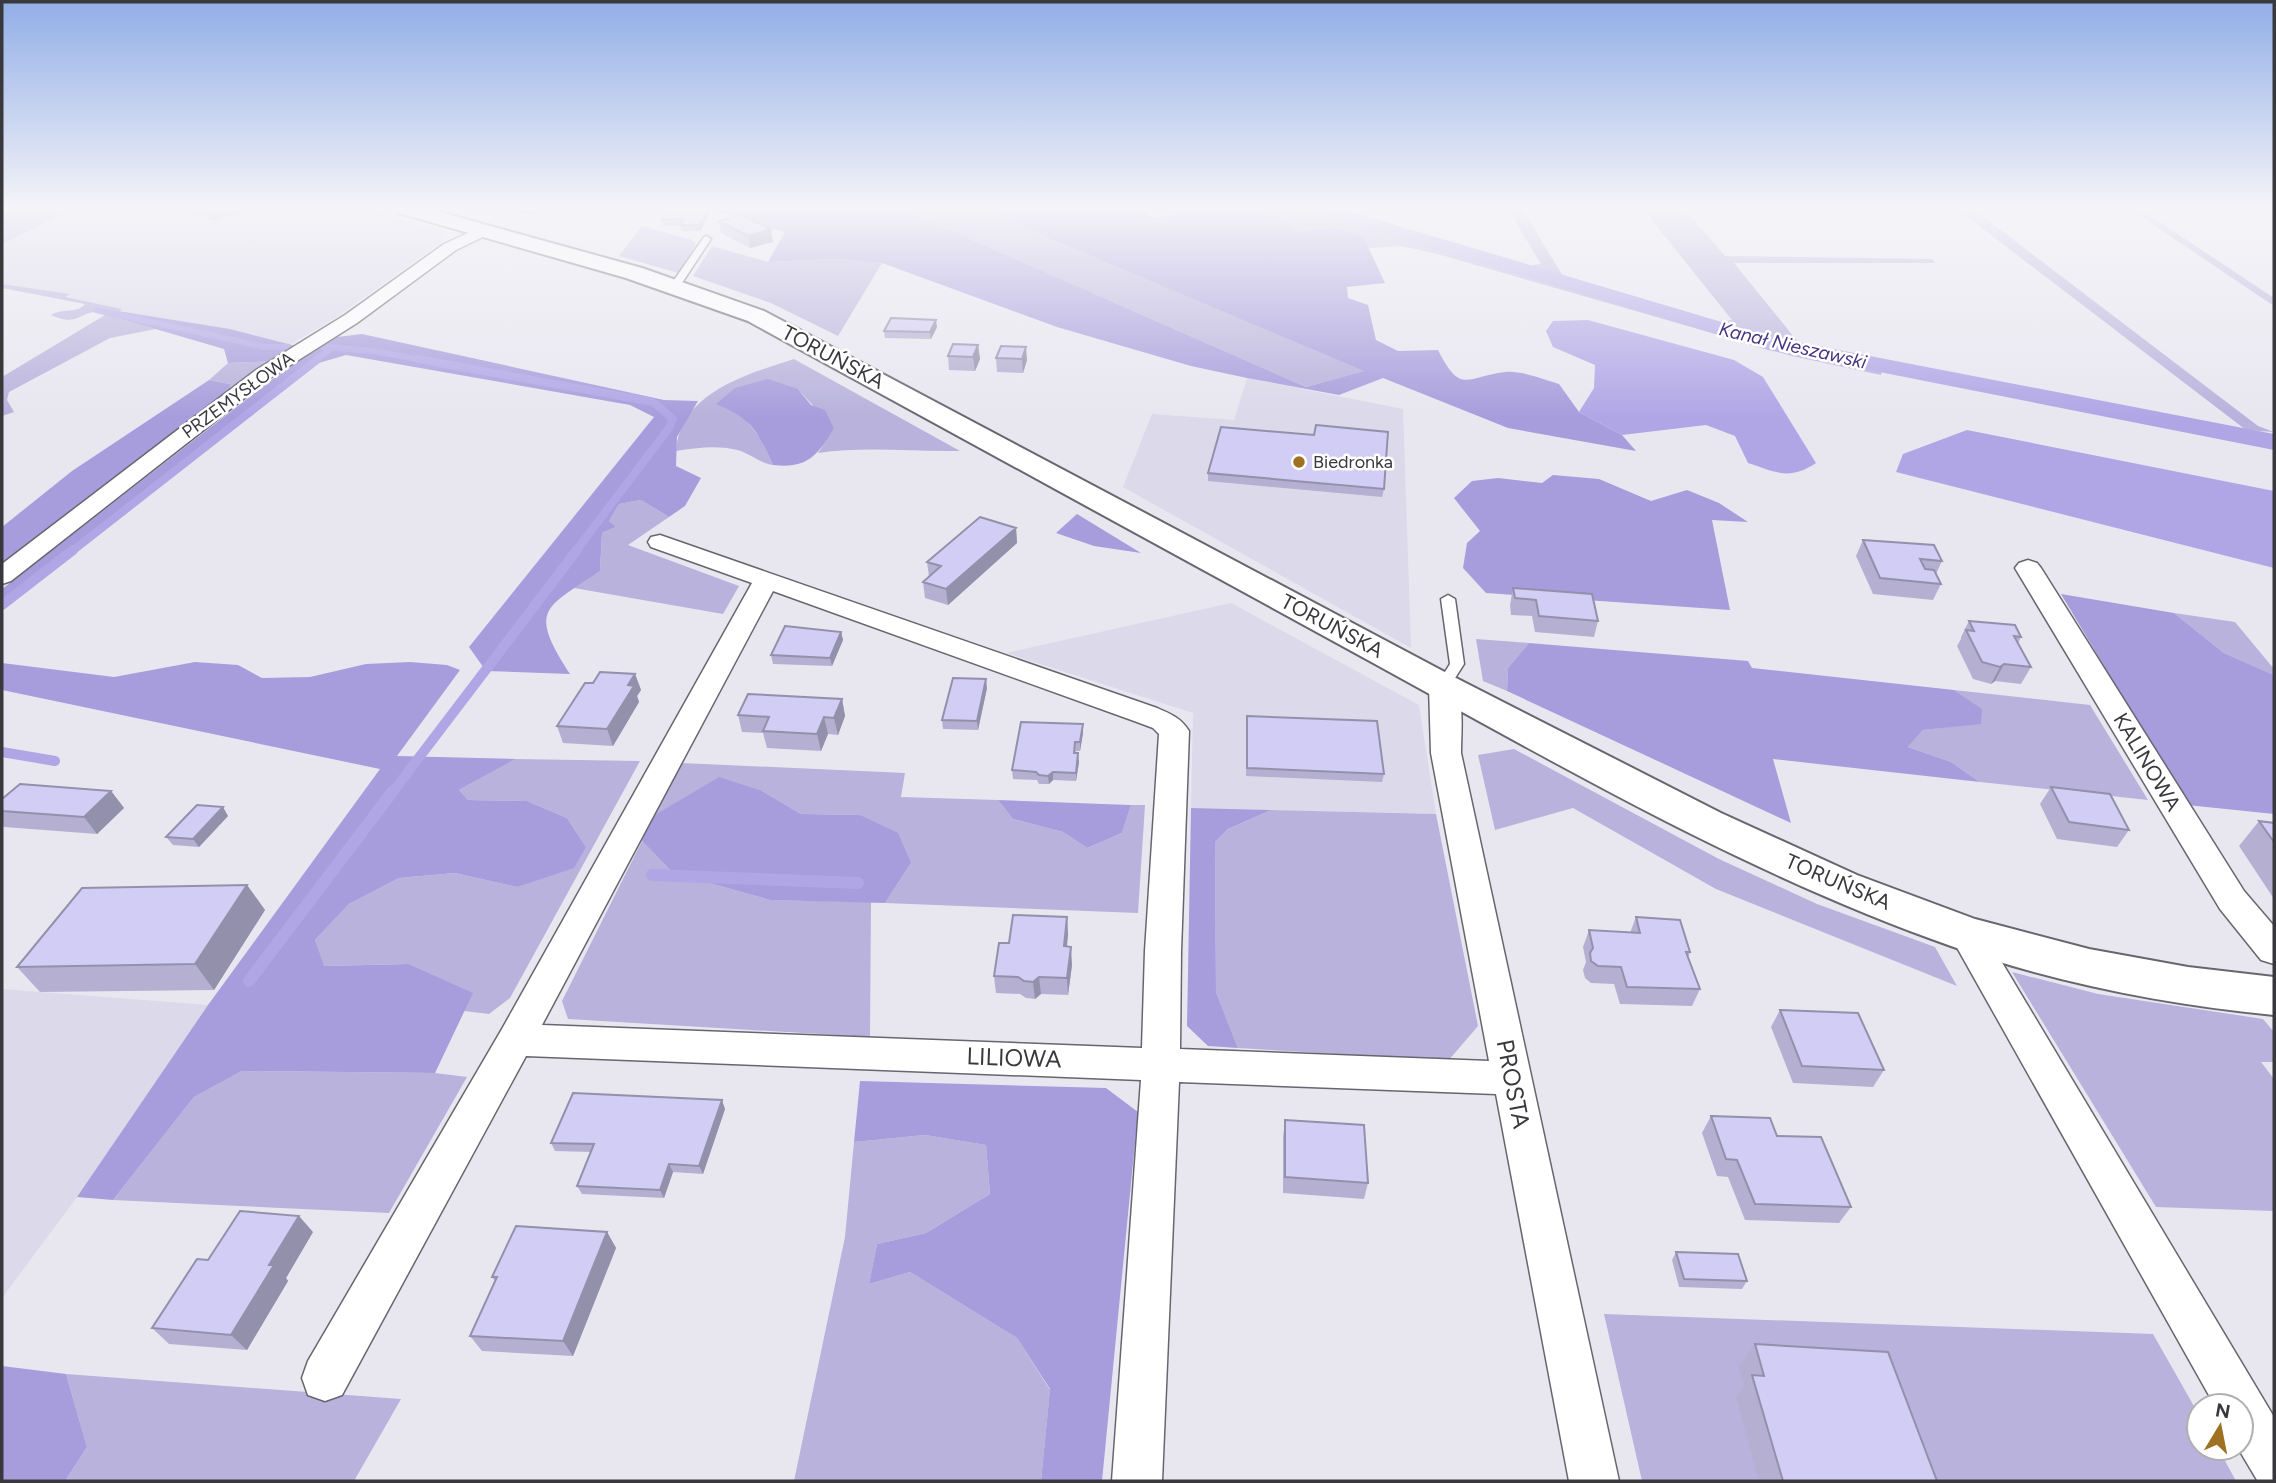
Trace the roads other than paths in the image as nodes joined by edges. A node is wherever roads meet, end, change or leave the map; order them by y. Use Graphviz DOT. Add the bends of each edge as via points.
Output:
graph roads {
  1 [pos="408,278"];
  2 [pos="649,278"];
  3 [pos="680,278"];
  4 [pos="675,286"];
  5 [pos="660,542"];
  6 [pos="2028,568"];
  7 [pos="2,576"];
  8 [pos="766,580"];
  9 [pos="1448,599"];
  10 [pos="1443,686"];
  11 [pos="1966,934"];
  12 [pos="2274,950"];
  13 [pos="2274,996"];
  14 [pos="515,1040"];
  15 [pos="1161,1064"];
  16 [pos="1512,1078"];
  17 [pos="325,1378"];
  18 [pos="2233,1392"];
  19 [pos="2255,1430"];
  20 [pos="2274,1463"];
  21 [pos="1137,1481"];
  22 [pos="1594,1481"];
  1 -- 7 [label="street, PRZEMYSŁOWA" via="351,320 263,374"];
  2 -- 4 [label="main road, TORUŃSKA"];
  3 -- 4 [label="lane"];
  4 -- 10 [label="main road, TORUŃSKA" via="756,316"];
  5 -- 8 [label="street"];
  6 -- 12 [label="street, KALINOWA" via="2232,901"];
  8 -- 14 [label="street"];
  8 -- 15 [label="street" via="1147,715 1174,731"];
  9 -- 10 [label="lane" via="1457,664"];
  10 -- 11 [label="main road, TORUŃSKA" via="1706,823 1842,886"];
  10 -- 16 [label="street, PROSTA" via="1446,753"];
  11 -- 13 [label="main road, TORUŃSKA" via="2089,967"];
  11 -- 18 [label="street"];
  14 -- 15 [label="street, LILIOWA"];
  14 -- 17 [label="street"];
  15 -- 16 [label="street, LILIOWA"];
  15 -- 21 [label="street"];
  16 -- 22 [label="street, PROSTA"];
  19 -- 20 [label="street"];
}
